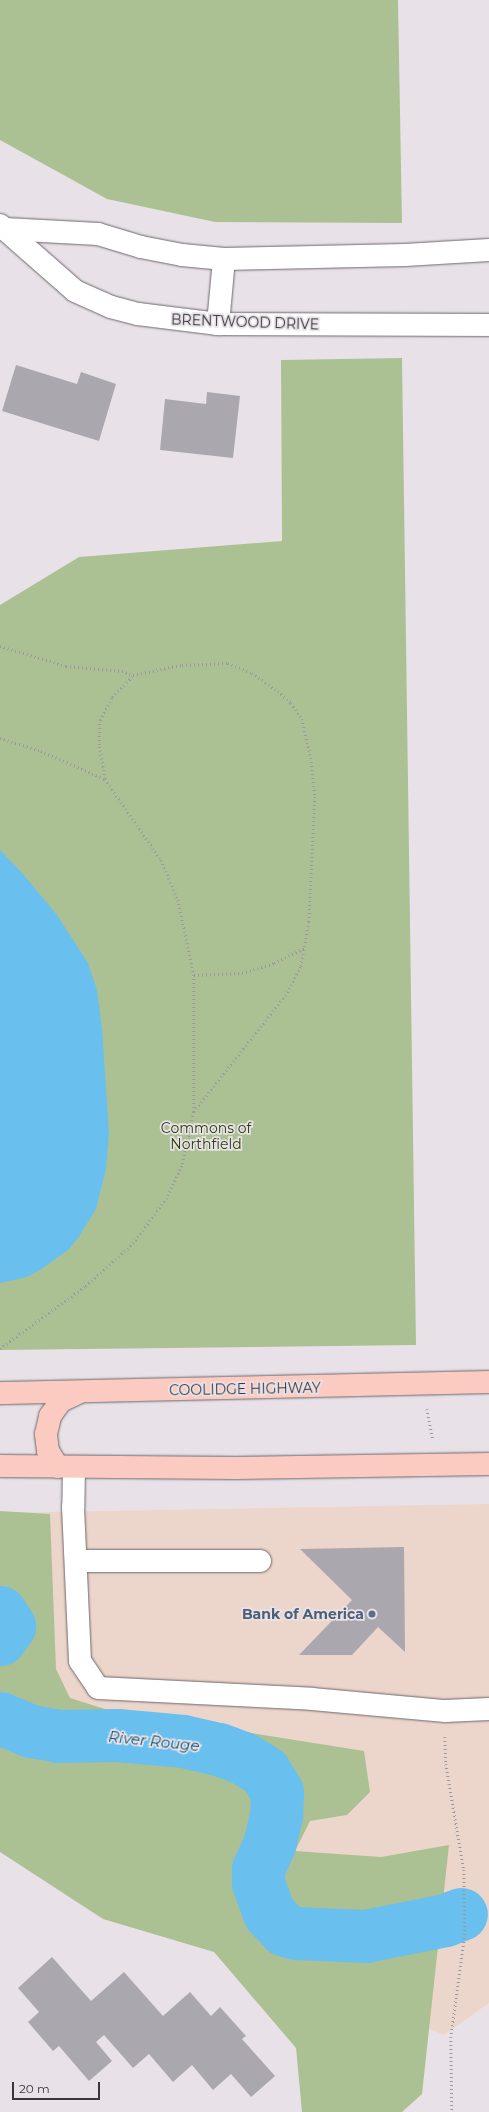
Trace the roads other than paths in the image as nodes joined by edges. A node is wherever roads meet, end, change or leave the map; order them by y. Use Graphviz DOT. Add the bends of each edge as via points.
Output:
graph roads {
  1 [pos="2,231"];
  2 [pos="489,250"];
  3 [pos="224,259"];
  4 [pos="218,324"];
  5 [pos="489,325"];
  6 [pos="489,1382"];
  7 [pos="80,1392"];
  8 [pos="0,1393"];
  9 [pos="489,1464"];
  10 [pos="0,1466"];
  11 [pos="66,1467"];
  12 [pos="260,1561"];
  13 [pos="76,1562"];
  14 [pos="489,1709"];
  1 -- 3 [label="street, BRENTWOOD DRIVE" via="98,234 182,255"];
  1 -- 4 [label="street, BRENTWOOD DRIVE" via="75,291 138,314"];
  2 -- 3 [label="street, BRENTWOOD DRIVE" via="405,255"];
  3 -- 4 [label="street"];
  4 -- 5 [label="street, BRENTWOOD DRIVE"];
  6 -- 7 [label="main road, COOLIDGE HIGHWAY"];
  7 -- 8 [label="main road, COOLIDGE HIGHWAY"];
  7 -- 11 [label="main road" via="61,1401 50,1416 46,1434 48,1451"];
  9 -- 11 [label="main road"];
  10 -- 11 [label="main road"];
  11 -- 13 [label="street"];
  12 -- 13 [label="street"];
  13 -- 14 [label="street" via="80,1661 98,1688 312,1699 445,1711"];
}
